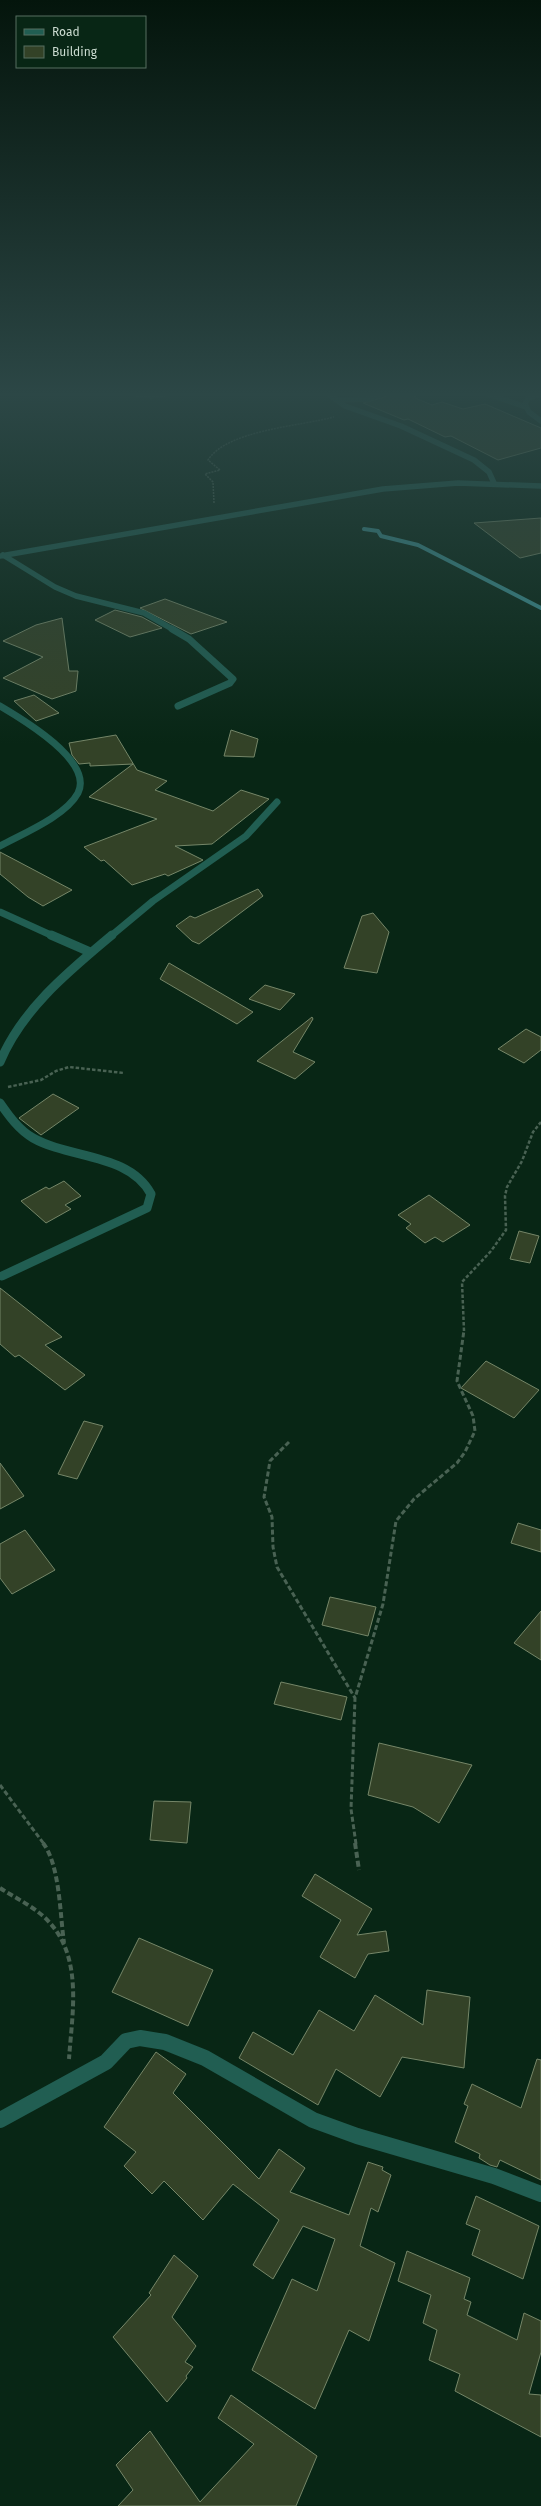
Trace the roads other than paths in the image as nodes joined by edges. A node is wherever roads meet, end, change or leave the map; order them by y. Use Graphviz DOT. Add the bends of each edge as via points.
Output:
graph roads {
  1 [pos="265,510"];
  2 [pos="1,555"];
  3 [pos="0,706"];
  4 [pos="178,706"];
  5 [pos="277,802"];
  6 [pos="0,846"];
  7 [pos="0,912"];
  8 [pos="90,952"];
  9 [pos="0,1062"];
  10 [pos="0,1103"];
  11 [pos="2,1276"];
  12 [pos="0,2120"];
  13 [pos="541,2194"];
  1 -- 2 [label="street"];
  2 -- 4 [label="street" via="48,583 76,596 144,613 189,639 233,679 230,683"];
  3 -- 6 [label="street" via="48,737 79,772 81,782 79,791 63,809"];
  5 -- 8 [label="street" via="246,836 170,887"];
  7 -- 8 [label="street"];
  8 -- 9 [label="street" via="60,978 10,1038"];
  10 -- 11 [label="street" via="12,1121 24,1132 40,1141 111,1163 142,1179 150,1186 153,1194 147,1208"];
  12 -- 13 [label="street" via="106,2062 126,2041 140,2038 165,2042 205,2058 313,2120 357,2136 494,2176"];
}
